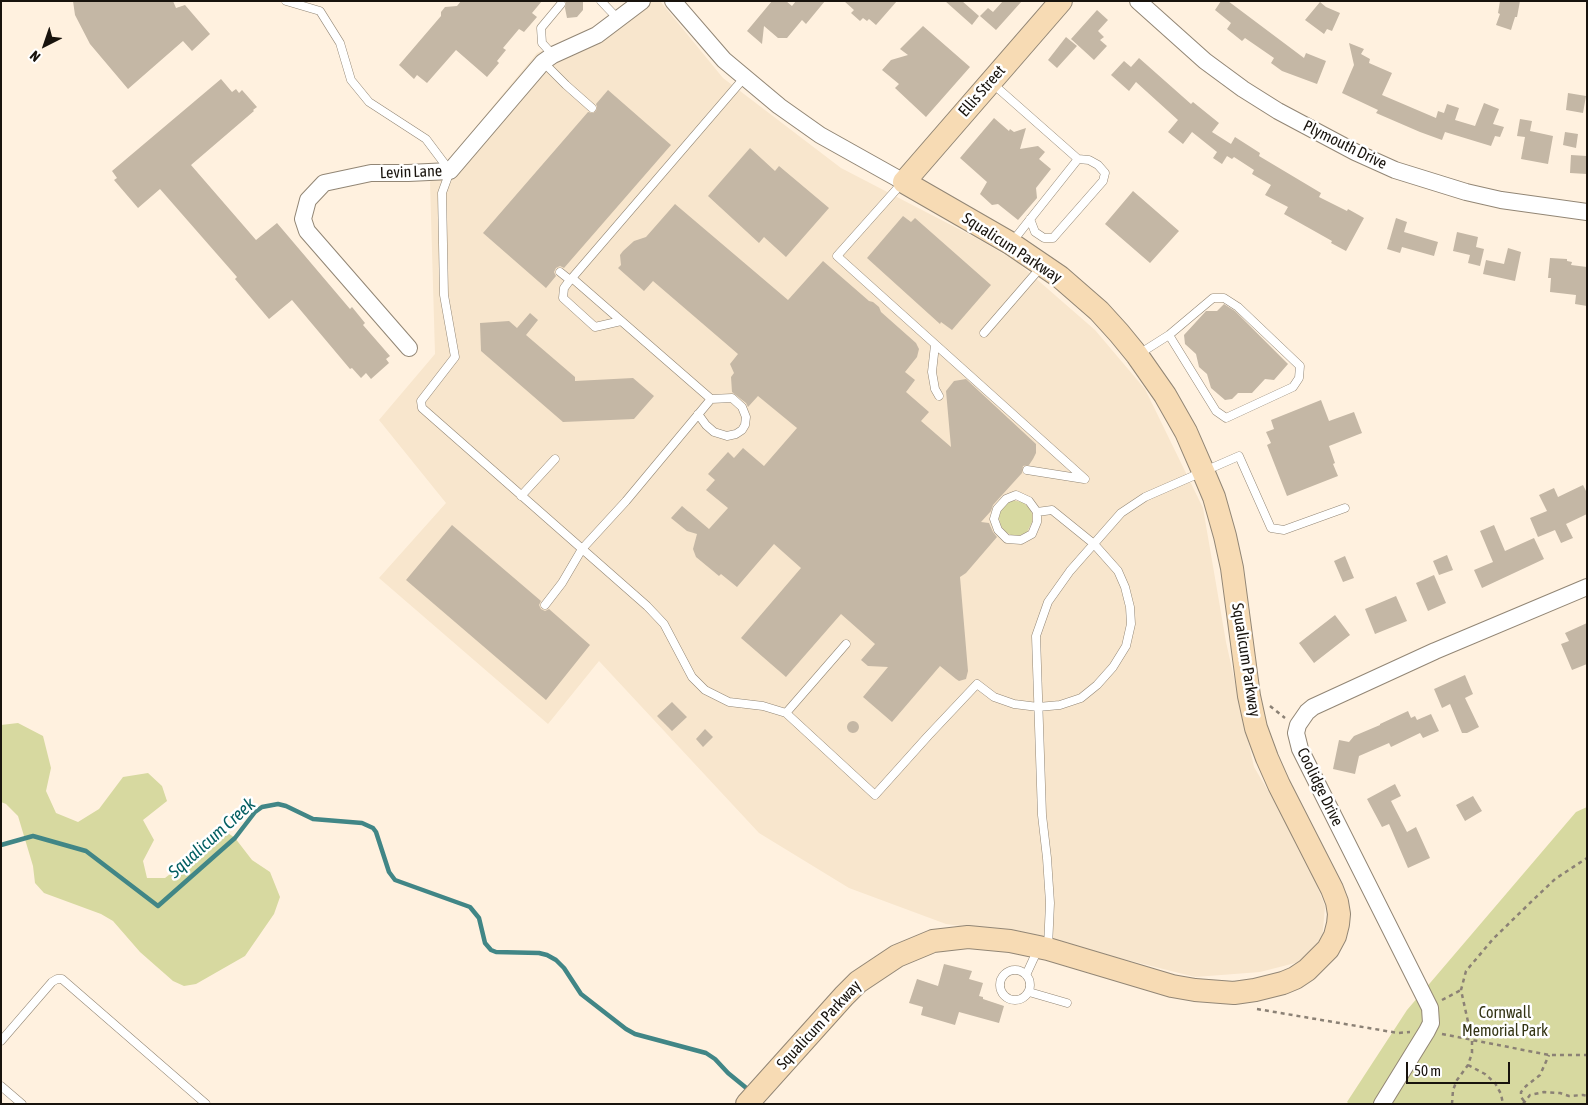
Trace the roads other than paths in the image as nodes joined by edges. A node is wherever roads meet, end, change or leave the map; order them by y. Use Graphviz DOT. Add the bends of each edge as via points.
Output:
graph roads {
  1 [pos="286,1"];
  2 [pos="601,1"];
  3 [pos="642,1"];
  4 [pos="673,1"];
  5 [pos="1060,1"];
  6 [pos="1138,1"];
  7 [pos="561,4"];
  8 [pos="618,19"];
  9 [pos="548,58"];
  10 [pos="744,78"];
  11 [pos="990,82"];
  12 [pos="592,108"];
  13 [pos="1078,159"];
  14 [pos="450,171"];
  15 [pos="904,182"];
  16 [pos="1587,212"];
  17 [pos="1030,219"];
  18 [pos="1010,243"];
  19 [pos="1043,264"];
  20 [pos="560,272"];
  21 [pos="571,279"];
  22 [pos="621,322"];
  23 [pos="984,333"];
  24 [pos="1169,336"];
  25 [pos="935,345"];
  26 [pos="409,348"];
  27 [pos="1137,355"];
  28 [pos="939,396"];
  29 [pos="711,398"];
  30 [pos="698,414"];
  31 [pos="555,459"];
  32 [pos="1027,470"];
  33 [pos="1203,471"];
  34 [pos="521,496"];
  35 [pos="1345,508"];
  36 [pos="1037,512"];
  37 [pos="1094,544"];
  38 [pos="582,549"];
  39 [pos="1587,587"];
  40 [pos="545,606"];
  41 [pos="846,644"];
  42 [pos="1038,707"];
  43 [pos="786,713"];
  44 [pos="1043,948"];
  45 [pos="1026,975"];
  46 [pos="1028,992"];
  47 [pos="1067,1003"];
  48 [pos="1,1041"];
  49 [pos="1,1086"];
  50 [pos="22,1104"];
  51 [pos="206,1104"];
  52 [pos="747,1104"];
  53 [pos="1382,1104"];
  1 -- 14 [label="lane" via="320,11 340,43 351,80 363,95 426,139"];
  2 -- 8 [label="lane"];
  3 -- 8 [label="street, Levin Lane"];
  4 -- 10 [label="street, Squalicum Parkway" via="724,60"];
  5 -- 11 [label="street, Ellis Street"];
  6 -- 16 [label="street, Plymouth Drive" via="1205,61 1243,89 1355,152 1395,170 1466,192"];
  7 -- 9 [label="lane" via="541,28"];
  8 -- 9 [label="street, Levin Lane" via="598,35"];
  9 -- 12 [label="lane" via="566,85"];
  9 -- 14 [label="street, Levin Lane"];
  10 -- 15 [label="street, Squalicum Parkway" via="798,120"];
  10 -- 21 [label="lane"];
  11 -- 13 [label="lane"];
  11 -- 15 [label="street, Ellis Street"];
  13 -- 17 [label="lane"];
  13 -- 17 [label="lane" via="1098,165 1105,173 1103,180 1053,238 1044,238 1035,232"];
  14 -- 26 [label="street, Levin Lane" via="371,173 324,183 308,200 303,219 307,231"];
  14 -- 34 [label="lane" via="442,193 444,295 455,357 421,401 422,408"];
  15 -- 18 [label="street, Squalicum Parkway"];
  15 -- 25 [label="lane" via="837,256"];
  17 -- 18 [label="lane"];
  18 -- 19 [label="street, Squalicum Parkway"];
  19 -- 23 [label="lane"];
  19 -- 27 [label="street, Squalicum Parkway" via="1099,311"];
  20 -- 21 [label="lane"];
  21 -- 22 [label="lane"];
  21 -- 22 [label="lane" via="564,288 563,298 595,327"];
  22 -- 29 [label="lane"];
  24 -- 24 [label="lane" via="1216,411 1226,418 1293,387 1299,378 1300,366 1238,307 1224,298 1212,298"];
  24 -- 27 [label="lane"];
  25 -- 28 [label="lane" via="932,372"];
  25 -- 32 [label="lane" via="1085,479"];
  27 -- 33 [label="street, Squalicum Parkway" via="1165,395"];
  29 -- 30 [label="lane"];
  29 -- 30 [label="lane" via="732,398 742,407 746,417 742,430 727,436 714,432"];
  30 -- 38 [label="lane"];
  31 -- 34 [label="lane"];
  33 -- 35 [label="lane" via="1239,456 1271,528 1284,530"];
  33 -- 37 [label="lane" via="1145,497 1121,514"];
  33 -- 44 [label="street, Squalicum Parkway" via="1214,497 1232,568 1256,728 1267,758 1337,902 1335,936 1318,961 1295,978 1234,993 1172,986"];
  34 -- 38 [label="lane"];
  36 -- 36 [label="lane" via="1029,500 1016,495 1006,499 997,509 994,519 998,530 1007,539 1021,540 1032,534"];
  36 -- 37 [label="lane" via="1052,510"];
  37 -- 42 [label="lane" via="1070,570 1048,602 1036,636"];
  37 -- 42 [label="lane" via="1118,570 1125,587 1130,607 1126,646 1113,667 1081,698 1060,705"];
  38 -- 40 [label="lane"];
  38 -- 43 [label="lane" via="664,624 692,677 705,690 729,702 763,706"];
  39 -- 53 [label="street, Coolidge Drive" via="1313,707 1301,719 1296,733 1300,750 1430,1008 1431,1023"];
  41 -- 43 [label="lane"];
  42 -- 43 [label="lane" via="1014,704 977,684 876,795"];
  42 -- 44 [label="lane" via="1042,815 1050,903"];
  44 -- 45 [label="lane"];
  44 -- 52 [label="street, Squalicum Parkway" via="968,937 932,941 912,949 858,982"];
  45 -- 46 [label="lane" via="1030,982"];
  45 -- 46 [label="lane" via="1010,971 1000,986 1003,995 1012,1000 1021,999"];
  46 -- 47 [label="lane"];
  48 -- 51 [label="lane" via="52,982 62,979"];
  49 -- 50 [label="lane"];
}
